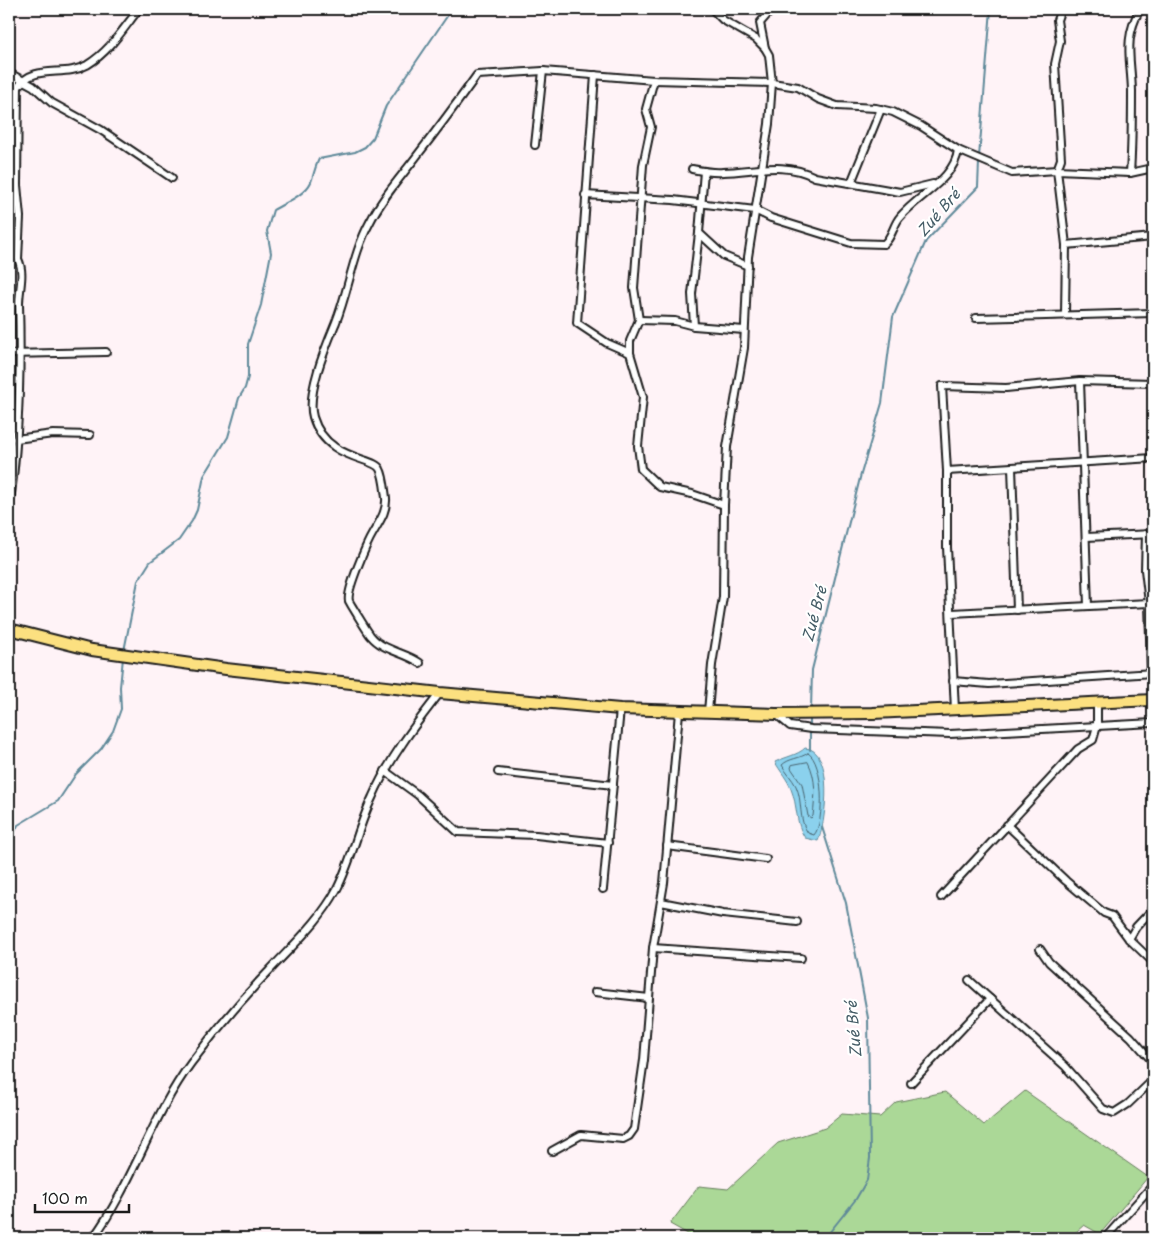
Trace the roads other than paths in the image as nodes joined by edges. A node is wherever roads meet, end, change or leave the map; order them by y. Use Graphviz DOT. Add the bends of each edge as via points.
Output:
graph roads {
  1 [pos="139,9"];
  2 [pos="712,9"];
  3 [pos="772,9"];
  4 [pos="1061,9"];
  5 [pos="1140,9"];
  6 [pos="764,48"];
  7 [pos="543,70"];
  8 [pos="9,73"];
  9 [pos="595,75"];
  10 [pos="22,80"];
  11 [pos="654,80"];
  12 [pos="772,83"];
  13 [pos="881,110"];
  14 [pos="535,145"];
  15 [pos="958,150"];
  16 [pos="762,167"];
  17 [pos="1153,168"];
  18 [pos="692,169"];
  19 [pos="1057,170"];
  20 [pos="704,171"];
  21 [pos="1130,173"];
  22 [pos="172,178"];
  23 [pos="851,183"];
  24 [pos="936,183"];
  25 [pos="585,195"];
  26 [pos="641,198"];
  27 [pos="701,204"];
  28 [pos="755,210"];
  29 [pos="699,233"];
  30 [pos="1153,237"];
  31 [pos="1066,245"];
  32 [pos="748,266"];
  33 [pos="1065,314"];
  34 [pos="1153,314"];
  35 [pos="976,318"];
  36 [pos="638,320"];
  37 [pos="694,326"];
  38 [pos="744,330"];
  39 [pos="106,352"];
  40 [pos="630,353"];
  41 [pos="9,354"];
  42 [pos="21,354"];
  43 [pos="1080,381"];
  44 [pos="1153,383"];
  45 [pos="90,435"];
  46 [pos="16,439"];
  47 [pos="1153,458"];
  48 [pos="1083,462"];
  49 [pos="1012,467"];
  50 [pos="947,471"];
  51 [pos="724,505"];
  52 [pos="9,508"];
  53 [pos="1150,534"];
  54 [pos="1086,537"];
  55 [pos="1149,603"];
  56 [pos="1088,606"];
  57 [pos="1018,610"];
  58 [pos="952,613"];
  59 [pos="9,628"];
  60 [pos="420,663"];
  61 [pos="1152,673"];
  62 [pos="953,681"];
  63 [pos="440,693"];
  64 [pos="1153,700"];
  65 [pos="1097,704"];
  66 [pos="620,709"];
  67 [pos="955,710"];
  68 [pos="679,712"];
  69 [pos="708,712"];
  70 [pos="776,714"];
  71 [pos="1153,723"];
  72 [pos="1097,726"];
  73 [pos="386,771"];
  74 [pos="498,772"];
  75 [pos="613,785"];
  76 [pos="1007,825"];
  77 [pos="608,843"];
  78 [pos="667,846"];
  79 [pos="766,860"];
  80 [pos="603,889"];
  81 [pos="941,897"];
  82 [pos="661,902"];
  83 [pos="1153,909"];
  84 [pos="797,922"];
  85 [pos="1129,940"];
  86 [pos="653,948"];
  87 [pos="1040,949"];
  88 [pos="801,958"];
  89 [pos="1153,962"];
  90 [pos="969,980"];
  91 [pos="595,992"];
  92 [pos="649,998"];
  93 [pos="990,999"];
  94 [pos="1153,1062"];
  95 [pos="1153,1080"];
  96 [pos="911,1083"];
  97 [pos="552,1151"];
  98 [pos="1153,1184"];
  99 [pos="93,1238"];
  100 [pos="1104,1238"];
  1 -- 10 [label="street" via="107,51 86,66 67,72 32,74"];
  2 -- 6 [label="street"];
  3 -- 6 [label="street" via="760,23"];
  4 -- 19 [label="street" via="1057,20 1060,41 1055,64 1061,159"];
  5 -- 21 [label="street" via="1131,25 1128,47 1132,131"];
  6 -- 12 [label="street" via="769,55"];
  7 -- 9 [label="street"];
  7 -- 14 [label="street"];
  7 -- 60 [label="street" via="478,75 390,190 370,222 358,250 318,373 312,415 320,434 334,448 349,456 375,462 380,468 386,500 382,520 363,556 349,600 371,636 385,648 409,655"];
  8 -- 10 [label="street"];
  9 -- 11 [label="street"];
  9 -- 25 [label="street"];
  10 -- 22 [label="street" via="52,103 101,130"];
  10 -- 42 [label="street" via="18,87 17,109"];
  11 -- 12 [label="street"];
  11 -- 26 [label="street" via="646,109 651,127"];
  12 -- 13 [label="street" via="798,88 837,106"];
  12 -- 16 [label="street"];
  13 -- 15 [label="street" via="921,126"];
  13 -- 23 [label="street"];
  15 -- 19 [label="street" via="1012,173"];
  15 -- 24 [label="street" via="951,172"];
  16 -- 20 [label="street"];
  16 -- 23 [label="street" via="785,167 815,177"];
  16 -- 28 [label="street"];
  17 -- 21 [label="street"];
  18 -- 20 [label="street"];
  19 -- 21 [label="street"];
  19 -- 31 [label="street"];
  20 -- 27 [label="street"];
  23 -- 24 [label="street" via="900,192"];
  24 -- 28 [label="street" via="899,218 891,238 884,244 850,243"];
  25 -- 26 [label="street"];
  25 -- 40 [label="street" via="577,322"];
  26 -- 27 [label="street"];
  26 -- 36 [label="street" via="634,288"];
  27 -- 28 [label="street"];
  27 -- 29 [label="street"];
  28 -- 32 [label="street"];
  29 -- 32 [label="street" via="724,256"];
  29 -- 37 [label="street" via="692,294"];
  30 -- 31 [label="street"];
  31 -- 33 [label="street"];
  32 -- 38 [label="street"];
  33 -- 34 [label="street"];
  33 -- 35 [label="street"];
  36 -- 37 [label="street" via="674,321"];
  36 -- 40 [label="street" via="630,341"];
  37 -- 38 [label="street"];
  38 -- 51 [label="street" via="728,447"];
  39 -- 42 [label="street"];
  40 -- 51 [label="street" via="643,397 638,446 640,469 660,487"];
  41 -- 42 [label="street"];
  42 -- 46 [label="street"];
  43 -- 44 [label="street"];
  43 -- 48 [label="street"];
  43 -- 50 [label="street" via="1006,388 942,386"];
  45 -- 46 [label="street" via="53,434"];
  46 -- 52 [label="street"];
  47 -- 48 [label="street"];
  48 -- 49 [label="street"];
  48 -- 54 [label="street"];
  49 -- 50 [label="street"];
  49 -- 57 [label="street"];
  50 -- 58 [label="street" via="947,547"];
  51 -- 69 [label="street" via="723,597"];
  53 -- 54 [label="street"];
  53 -- 55 [label="street" via="1145,570"];
  54 -- 56 [label="street"];
  55 -- 56 [label="street"];
  55 -- 61 [label="street"];
  56 -- 57 [label="street"];
  57 -- 58 [label="street"];
  58 -- 62 [label="street"];
  59 -- 63 [label="main road" via="92,650"];
  61 -- 62 [label="street" via="989,684"];
  62 -- 67 [label="street"];
  63 -- 66 [label="main road"];
  63 -- 73 [label="street" via="410,730"];
  64 -- 65 [label="main road"];
  65 -- 67 [label="main road"];
  65 -- 72 [label="street"];
  66 -- 68 [label="main road"];
  66 -- 75 [label="street"];
  67 -- 70 [label="main road"];
  68 -- 69 [label="main road"];
  68 -- 78 [label="street"];
  69 -- 70 [label="main road"];
  70 -- 72 [label="street" via="790,726 811,729 950,734"];
  71 -- 72 [label="street"];
  72 -- 76 [label="street" via="1093,740 1078,749"];
  73 -- 77 [label="street" via="458,832 536,835"];
  73 -- 99 [label="street" via="371,798 337,889 320,918 226,1018 190,1066"];
  74 -- 75 [label="street"];
  75 -- 77 [label="street"];
  76 -- 81 [label="street"];
  76 -- 85 [label="street" via="1066,881 1112,916"];
  77 -- 80 [label="street"];
  78 -- 79 [label="street"];
  78 -- 82 [label="street"];
  82 -- 84 [label="street" via="723,914"];
  82 -- 86 [label="street"];
  83 -- 85 [label="street"];
  85 -- 89 [label="street"];
  86 -- 88 [label="street"];
  86 -- 92 [label="street"];
  87 -- 94 [label="street" via="1049,962 1131,1037"];
  90 -- 93 [label="street"];
  91 -- 92 [label="street"];
  92 -- 97 [label="street" via="634,1129 623,1139 581,1135"];
  93 -- 95 [label="street" via="1065,1066 1103,1109 1114,1113"];
  93 -- 96 [label="street"];
  98 -- 100 [label="street"];
}
